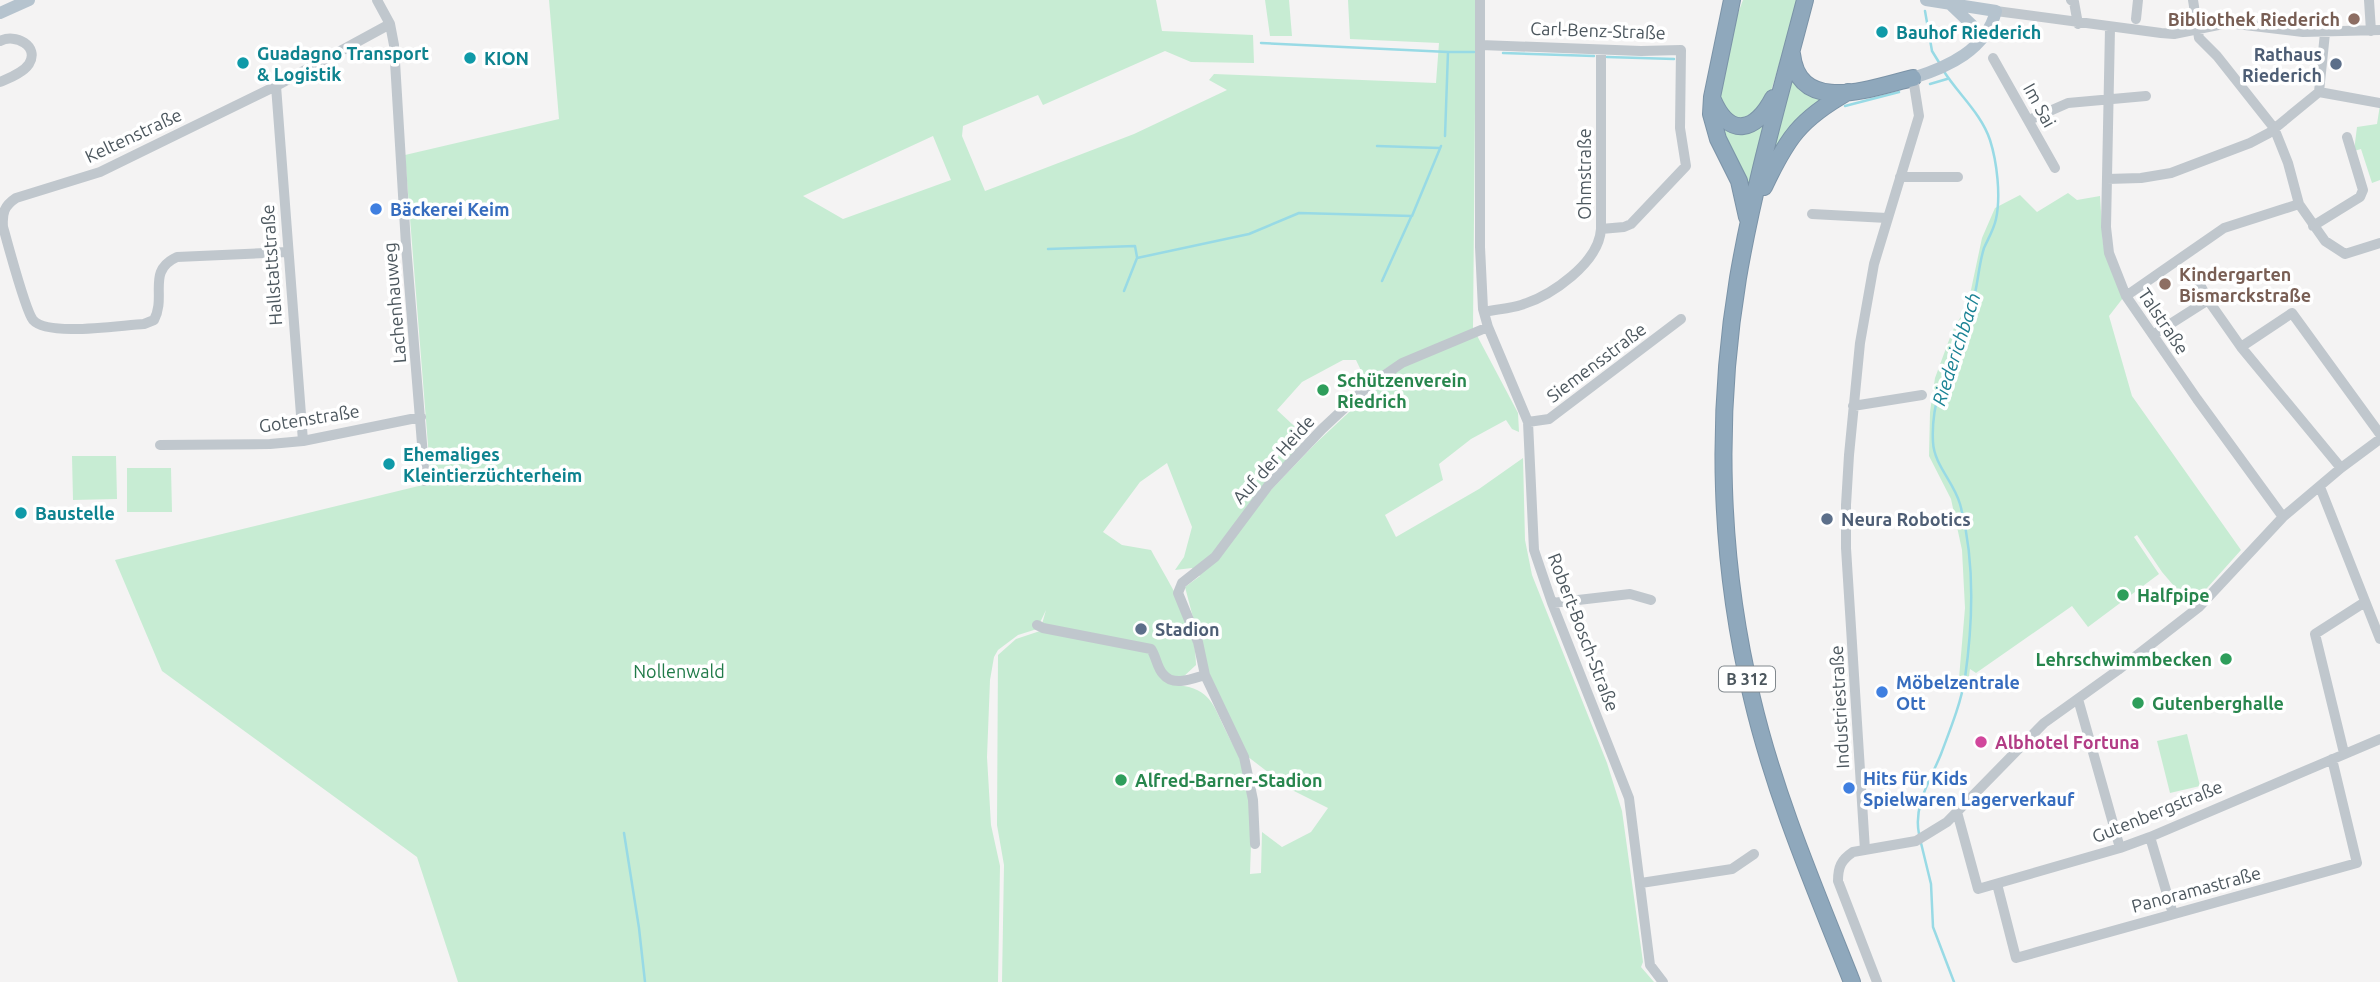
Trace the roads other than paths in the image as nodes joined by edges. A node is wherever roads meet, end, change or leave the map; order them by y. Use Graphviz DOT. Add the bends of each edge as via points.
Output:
graph roads {
  1 [pos="29,0"];
  2 [pos="377,0"];
  3 [pos="1480,0"];
  4 [pos="1732,0"];
  5 [pos="1805,0"];
  6 [pos="1927,0"];
  7 [pos="2071,0"];
  8 [pos="2138,0"];
  9 [pos="2193,0"];
  10 [pos="2369,0"];
  11 [pos="1949,4"];
  12 [pos="1981,9"];
  13 [pos="1996,11"];
  14 [pos="0,13"];
  15 [pos="2136,19"];
  16 [pos="390,23"];
  17 [pos="2078,23"];
  18 [pos="2110,28"];
  19 [pos="2196,29"];
  20 [pos="2375,30"];
  21 [pos="2325,33"];
  22 [pos="0,41"];
  23 [pos="1481,45"];
  24 [pos="1972,45"];
  25 [pos="1792,48"];
  26 [pos="1601,50"];
  27 [pos="1993,58"];
  28 [pos="1784,78"];
  29 [pos="1913,78"];
  30 [pos="0,82"];
  31 [pos="276,86"];
  32 [pos="2319,92"];
  33 [pos="1848,93"];
  34 [pos="2146,96"];
  35 [pos="1713,97"];
  36 [pos="2109,100"];
  37 [pos="2380,103"];
  38 [pos="2029,120"];
  39 [pos="2274,128"];
  40 [pos="2347,137"];
  41 [pos="2055,168"];
  42 [pos="1900,177"];
  43 [pos="1958,177"];
  44 [pos="2107,179"];
  45 [pos="2299,204"];
  46 [pos="1812,214"];
  47 [pos="1887,218"];
  48 [pos="1749,220"];
  49 [pos="2313,226"];
  50 [pos="1601,229"];
  51 [pos="2380,243"];
  52 [pos="288,252"];
  53 [pos="2192,269"];
  54 [pos="2126,296"];
  55 [pos="2208,300"];
  56 [pos="1483,312"];
  57 [pos="1681,319"];
  58 [pos="1488,327"];
  59 [pos="2152,335"];
  60 [pos="2241,347"];
  61 [pos="1922,395"];
  62 [pos="1853,406"];
  63 [pos="421,416"];
  64 [pos="1528,422"];
  65 [pos="303,441"];
  66 [pos="2379,442"];
  67 [pos="160,445"];
  68 [pos="2341,468"];
  69 [pos="425,481"];
  70 [pos="2320,487"];
  71 [pos="2283,517"];
  72 [pos="1651,600"];
  73 [pos="2365,602"];
  74 [pos="1552,603"];
  75 [pos="1037,625"];
  76 [pos="2380,639"];
  77 [pos="1205,675"];
  78 [pos="2078,699"];
  79 [pos="2380,739"];
  80 [pos="2344,753"];
  81 [pos="2332,759"];
  82 [pos="1957,812"];
  83 [pos="2150,837"];
  84 [pos="1255,844"];
  85 [pos="2120,848"];
  86 [pos="1865,850"];
  87 [pos="1754,854"];
  88 [pos="1641,883"];
  89 [pos="1997,884"];
  90 [pos="2173,914"];
  91 [pos="1663,982"];
  92 [pos="1852,982"];
  93 [pos="1877,982"];
  1 -- 14 [label="main road"];
  2 -- 16 [label="street, Lachenhauweg"];
  3 -- 23 [label="street, Robert-Bosch-Straße"];
  4 -- 35 [label="highway"];
  5 -- 25 [label="highway, B 312"];
  6 -- 11 [label="main road"];
  7 -- 17 [label="street"];
  8 -- 15 [label="street"];
  9 -- 19 [label="street"];
  10 -- 20 [label="street"];
  11 -- 12 [label="main road"];
  11 -- 24 [label="main road" via="1968,20"];
  12 -- 13 [label="main road"];
  12 -- 24 [label="main road"];
  13 -- 17 [label="street"];
  13 -- 24 [label="main road" via="1986,34"];
  16 -- 31 [label="street, Keltenstraße"];
  16 -- 63 [label="street, Lachenhauweg"];
  17 -- 18 [label="street"];
  18 -- 19 [label="street" via="2174,34"];
  18 -- 36 [label="street, Talstraße"];
  19 -- 21 [label="street" via="2242,23"];
  19 -- 39 [label="street"];
  20 -- 21 [label="street"];
  21 -- 32 [label="street"];
  22 -- 30 [label="street" via="19,39 31,54 24,70"];
  23 -- 26 [label="street, Carl-Benz-Straße"];
  23 -- 56 [label="street, Robert-Bosch-Straße"];
  24 -- 29 [label="main road" via="1954,61"];
  25 -- 28 [label="highway, B 312"];
  25 -- 33 [label="highway" via="1793,64 1804,83 1814,90"];
  26 -- 50 [label="street, Ohmstraße"];
  26 -- 50 [label="street, Carl-Benz-Straße" via="1681,50 1680,128 1686,166 1631,224"];
  27 -- 38 [label="street, Im Sai"];
  28 -- 35 [label="highway" via="1764,116 1748,125 1724,118"];
  28 -- 48 [label="highway, B 312"];
  29 -- 33 [label="highway"];
  29 -- 42 [label="street, Industriestraße" via="1919,116"];
  31 -- 52 [label="street, Hallstattstraße"];
  31 -- 52 [label="street, Keltenstraße" via="100,172 16,198 5,205 2,217 33,320 57,329 154,320 160,310 160,270 177,257"];
  32 -- 37 [label="street"];
  32 -- 39 [label="street"];
  33 -- 48 [label="highway" via="1810,117 1791,136"];
  34 -- 36 [label="street"];
  35 -- 48 [label="highway" via="1713,126 1739,181"];
  36 -- 38 [label="street" via="2068,103"];
  36 -- 44 [label="street, Talstraße"];
  38 -- 41 [label="street, Im Sai"];
  39 -- 44 [label="street" via="2250,143 2171,173"];
  39 -- 45 [label="street"];
  40 -- 49 [label="street" via="2363,190 2361,197"];
  42 -- 43 [label="street"];
  42 -- 47 [label="street, Industriestraße"];
  44 -- 54 [label="street, Talstraße" via="2109,253"];
  45 -- 49 [label="street"];
  45 -- 54 [label="street" via="2224,228"];
  46 -- 47 [label="street"];
  47 -- 62 [label="street, Industriestraße" via="1870,283"];
  48 -- 92 [label="highway, B 312" via="1734,304 1724,412 1724,501 1732,594 1745,671 1768,759"];
  49 -- 51 [label="street" via="2345,254"];
  50 -- 56 [label="street, Ohmstraße" via="1587,260 1559,286 1522,305"];
  52 -- 65 [label="street, Hallstattstraße"];
  53 -- 55 [label="street"];
  54 -- 59 [label="street, Talstraße"];
  55 -- 59 [label="street"];
  55 -- 60 [label="street"];
  56 -- 58 [label="street, Robert-Bosch-Straße"];
  57 -- 64 [label="street, Siemensstraße" via="1549,419"];
  58 -- 64 [label="street, Robert-Bosch-Straße"];
  58 -- 77 [label="street, Auf der Heide" via="1402,363 1367,387 1268,486 1215,557 1182,583 1178,593 1198,642"];
  59 -- 71 [label="street, Talstraße"];
  60 -- 66 [label="street" via="2292,313"];
  60 -- 68 [label="street"];
  61 -- 62 [label="street"];
  62 -- 86 [label="street, Industriestraße" via="1846,526"];
  63 -- 65 [label="street, Gotenstraße"];
  63 -- 69 [label="street, Lachenhauweg"];
  64 -- 74 [label="street, Robert-Bosch-Straße" via="1534,550"];
  65 -- 67 [label="street, Gotenstraße"];
  66 -- 68 [label="street"];
  68 -- 70 [label="street"];
  70 -- 71 [label="street"];
  70 -- 73 [label="street"];
  71 -- 78 [label="street" via="2199,607"];
  72 -- 74 [label="street" via="1630,594"];
  73 -- 76 [label="street"];
  73 -- 80 [label="street" via="2315,634"];
  74 -- 88 [label="street, Robert-Bosch-Straße" via="1629,798"];
  75 -- 77 [label="street" via="1151,649 1169,680"];
  77 -- 84 [label="street, Auf der Heide" via="1244,757 1253,800"];
  78 -- 82 [label="street" via="2039,728"];
  78 -- 85 [label="street"];
  79 -- 80 [label="street, Gutenbergstraße"];
  80 -- 81 [label="street, Gutenbergstraße"];
  81 -- 83 [label="street, Gutenbergstraße"];
  81 -- 90 [label="street, Panoramastraße" via="2357,863"];
  82 -- 86 [label="street" via="1921,839"];
  82 -- 89 [label="street" via="1978,889"];
  83 -- 85 [label="street, Gutenbergstraße"];
  83 -- 90 [label="street"];
  85 -- 89 [label="street, Gutenbergstraße"];
  86 -- 93 [label="street" via="1846,857 1838,881"];
  87 -- 88 [label="street" via="1732,869"];
  88 -- 91 [label="street, Robert-Bosch-Straße" via="1650,965"];
  89 -- 90 [label="street, Panoramastraße" via="2016,958"];
}
